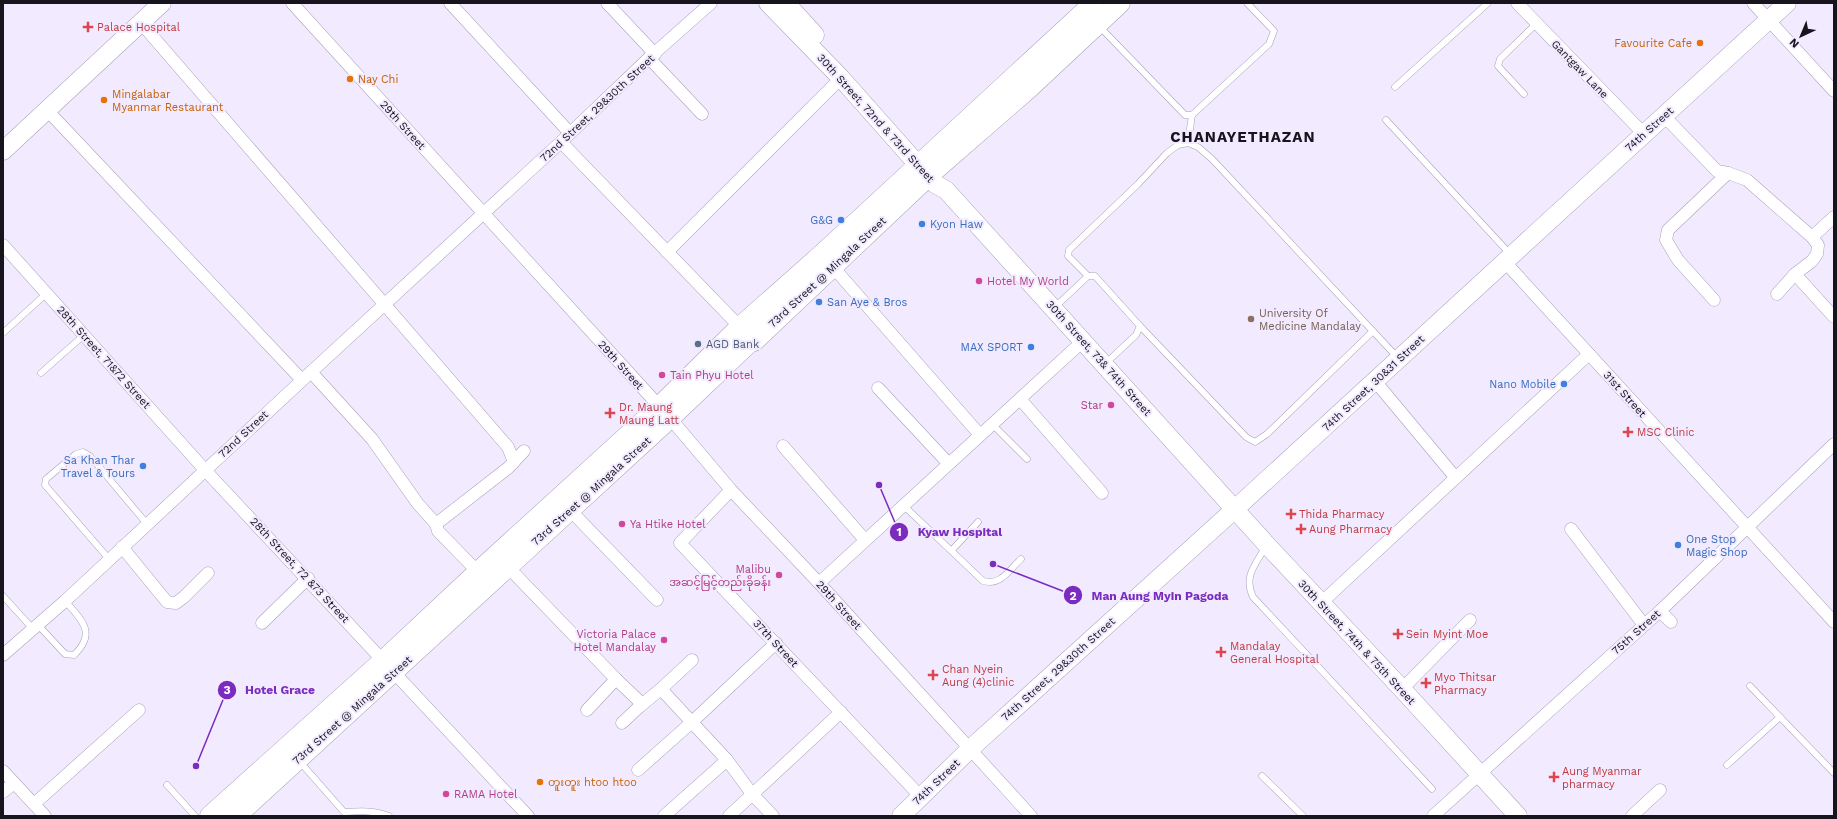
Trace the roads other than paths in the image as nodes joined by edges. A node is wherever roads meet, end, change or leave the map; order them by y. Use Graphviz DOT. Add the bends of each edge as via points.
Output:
graph roads {
  1 [pos="162,3"];
  2 [pos="292,3"];
  3 [pos="450,3"];
  4 [pos="607,3"];
  5 [pos="711,3"];
  6 [pos="768,3"];
  7 [pos="786,3"];
  8 [pos="1094,3"];
  9 [pos="1120,3"];
  10 [pos="1247,3"];
  11 [pos="1488,3"];
  12 [pos="1516,3"];
  13 [pos="1753,3"];
  14 [pos="1787,3"];
  15 [pos="1768,20"];
  16 [pos="141,23"];
  17 [pos="1536,24"];
  18 [pos="1097,25"];
  19 [pos="652,56"];
  20 [pos="841,78"];
  21 [pos="1395,87"];
  22 [pos="1834,92"];
  23 [pos="1524,94"];
  24 [pos="47,110"];
  25 [pos="702,114"];
  26 [pos="1192,115"];
  27 [pos="1664,116"];
  28 [pos="1386,120"];
  29 [pos="569,132"];
  30 [pos="1644,134"];
  31 [pos="561,142"];
  32 [pos="1188,143"];
  33 [pos="3,151"];
  34 [pos="927,167"];
  35 [pos="1728,173"];
  36 [pos="946,190"];
  37 [pos="483,213"];
  38 [pos="1834,217"];
  39 [pos="1812,237"];
  40 [pos="3,245"];
  41 [pos="667,252"];
  42 [pos="1508,259"];
  43 [pos="833,267"];
  44 [pos="1795,274"];
  45 [pos="1088,276"];
  46 [pos="47,293"];
  47 [pos="1778,294"];
  48 [pos="1714,300"];
  49 [pos="385,303"];
  50 [pos="1054,309"];
  51 [pos="1834,317"];
  52 [pos="1140,326"];
  53 [pos="740,327"];
  54 [pos="1373,331"];
  55 [pos="3,333"];
  56 [pos="84,335"];
  57 [pos="1083,341"];
  58 [pos="1588,354"];
  59 [pos="1399,359"];
  60 [pos="1104,364"];
  61 [pos="41,373"];
  62 [pos="306,376"];
  63 [pos="1375,381"];
  64 [pos="878,388"];
  65 [pos="1020,400"];
  66 [pos="664,412"];
  67 [pos="992,424"];
  68 [pos="980,435"];
  69 [pos="1834,444"];
  70 [pos="783,446"];
  71 [pos="524,451"];
  72 [pos="1027,459"];
  73 [pos="514,462"];
  74 [pos="948,463"];
  75 [pos="205,470"];
  76 [pos="1455,477"];
  77 [pos="731,490"];
  78 [pos="1102,493"];
  79 [pos="903,505"];
  80 [pos="1235,509"];
  81 [pos="570,510"];
  82 [pos="978,522"];
  83 [pos="147,524"];
  84 [pos="436,524"];
  85 [pos="1746,528"];
  86 [pos="1571,529"];
  87 [pos="865,540"];
  88 [pos="1267,545"];
  89 [pos="122,547"];
  90 [pos="952,550"];
  91 [pos="109,559"];
  92 [pos="1021,559"];
  93 [pos="507,566"];
  94 [pos="478,572"];
  95 [pos="208,573"];
  96 [pos="308,578"];
  97 [pos="819,583"];
  98 [pos="3,596"];
  99 [pos="657,600"];
  100 [pos="65,601"];
  101 [pos="1320,603"];
  102 [pos="1660,611"];
  103 [pos="1470,620"];
  104 [pos="1671,622"];
  105 [pos="1834,622"];
  106 [pos="262,623"];
  107 [pos="1644,625"];
  108 [pos="35,627"];
  109 [pos="776,643"];
  110 [pos="3,655"];
  111 [pos="692,660"];
  112 [pos="389,666"];
  113 [pos="616,679"];
  114 [pos="1750,686"];
  115 [pos="1402,688"];
  116 [pos="661,689"];
  117 [pos="639,707"];
  118 [pos="139,710"];
  119 [pos="587,710"];
  120 [pos="841,712"];
  121 [pos="1780,717"];
  122 [pos="692,722"];
  123 [pos="622,723"];
  124 [pos="970,749"];
  125 [pos="297,759"];
  126 [pos="727,760"];
  127 [pos="1726,764"];
  128 [pos="638,770"];
  129 [pos="3,771"];
  130 [pos="1834,773"];
  131 [pos="1480,774"];
  132 [pos="1262,776"];
  133 [pos="14,782"];
  134 [pos="167,785"];
  135 [pos="1432,789"];
  136 [pos="1660,790"];
  137 [pos="3,792"];
  138 [pos="752,794"];
  139 [pos="921,797"];
  140 [pos="34,804"];
  141 [pos="344,814"];
  142 [pos="44,816"];
  143 [pos="194,816"];
  144 [pos="210,816"];
  145 [pos="236,816"];
  146 [pos="389,816"];
  147 [pos="528,816"];
  148 [pos="664,816"];
  149 [pos="729,816"];
  150 [pos="773,816"];
  151 [pos="901,816"];
  152 [pos="1031,816"];
  153 [pos="1303,816"];
  154 [pos="1434,816"];
  155 [pos="1518,816"];
  156 [pos="1632,816"];
  1 -- 16 [label="main road"];
  2 -- 37 [label="street, 29th Street"];
  3 -- 29 [label="street"];
  4 -- 19 [label="street"];
  5 -- 19 [label="street, 72nd Street, 29&30th Street"];
  6 -- 20 [label="main road, 30th Street, 72nd & 73rd Street"];
  7 -- 34 [label="main road, 30th Street, 72nd & 73rd Street"];
  8 -- 34 [label="main road, 73rd Street @ Mingala Street"];
  9 -- 18 [label="main road, 73rd Street @ Mingala Street"];
  10 -- 26 [label="lane" via="1274,31 1269,44"];
  11 -- 21 [label="lane"];
  12 -- 17 [label="street, Gantgaw Lane"];
  13 -- 15 [label="street"];
  14 -- 15 [label="main road, 74th Street"];
  15 -- 22 [label="street"];
  15 -- 27 [label="main road, 74th Street"];
  16 -- 24 [label="main road"];
  16 -- 49 [label="street"];
  17 -- 23 [label="lane" via="1500,59 1498,66"];
  17 -- 30 [label="street, Gantgaw Lane"];
  18 -- 26 [label="lane" via="1185,115"];
  18 -- 34 [label="main road, 73rd Street @ Mingala Street"];
  19 -- 25 [label="street"];
  19 -- 29 [label="street, 72nd Street, 29&30th Street"];
  20 -- 34 [label="main road, 30th Street, 72nd & 73rd Street"];
  20 -- 41 [label="street"];
  24 -- 33 [label="main road"];
  24 -- 62 [label="street"];
  26 -- 32 [label="lane"];
  27 -- 30 [label="main road, 74th Street"];
  27 -- 35 [label="street" via="1717,171"];
  28 -- 42 [label="lane"];
  29 -- 31 [label="street, 72nd Street, 29&30th Street"];
  30 -- 42 [label="main road, 74th Street"];
  31 -- 37 [label="street, 72nd Street, 29&30th Street"];
  31 -- 41 [label="street"];
  32 -- 45 [label="lane" via="1178,145 1167,153 1069,250 1068,256"];
  32 -- 54 [label="lane" via="1198,147 1212,159"];
  34 -- 36 [label="main road, 30th Street, 72nd & 73rd Street" via="935,184"];
  34 -- 43 [label="main road, 73rd Street @ Mingala Street"];
  34 -- 53 [label="main road, 73rd Street @ Mingala Street"];
  35 -- 39 [label="street" via="1747,180"];
  35 -- 48 [label="street" via="1668,230 1666,240 1678,260"];
  36 -- 50 [label="main road, 30th Street, 73& 74th Street"];
  37 -- 49 [label="street, 72nd Street"];
  37 -- 66 [label="street, 29th Street"];
  38 -- 39 [label="street"];
  39 -- 44 [label="street" via="1818,245 1817,254"];
  40 -- 46 [label="street, 28th Street, 71&72 Street"];
  41 -- 53 [label="street"];
  42 -- 58 [label="street, 31st Street"];
  42 -- 59 [label="main road, 74th Street, 30&31 Street"];
  43 -- 66 [label="main road, 73rd Street @ Mingala Street" via="754,341 752,340"];
  43 -- 68 [label="street"];
  44 -- 47 [label="street"];
  44 -- 51 [label="street"];
  45 -- 50 [label="lane"];
  45 -- 52 [label="lane" via="1095,276"];
  46 -- 55 [label="lane"];
  46 -- 56 [label="street, 28th Street, 71&72 Street"];
  49 -- 62 [label="street, 72nd Street"];
  49 -- 73 [label="street" via="508,447"];
  50 -- 57 [label="main road, 30th Street, 73& 74th Street"];
  52 -- 54 [label="lane" via="1246,437 1255,442 1267,434"];
  52 -- 60 [label="lane" via="1136,335"];
  53 -- 66 [label="main road, 73rd Street @ Mingala Street"];
  54 -- 59 [label="lane"];
  56 -- 61 [label="lane"];
  56 -- 75 [label="street, 28th Street, 71&72 Street"];
  57 -- 60 [label="main road, 30th Street, 73& 74th Street"];
  57 -- 65 [label="street"];
  58 -- 76 [label="street"];
  58 -- 85 [label="street, 31st Street"];
  59 -- 63 [label="main road, 74th Street, 30&31 Street"];
  60 -- 80 [label="main road, 30th Street, 73& 74th Street"];
  62 -- 75 [label="street, 72nd Street"];
  62 -- 84 [label="street" via="372,439 418,504"];
  63 -- 76 [label="street"];
  63 -- 80 [label="main road, 74th Street, 30&31 Street"];
  64 -- 74 [label="street"];
  65 -- 67 [label="street"];
  65 -- 78 [label="street"];
  66 -- 77 [label="street, 29th Street"];
  66 -- 81 [label="main road, 73rd Street @ Mingala Street"];
  66 -- 94 [label="main road, 73rd Street @ Mingala Street"];
  67 -- 68 [label="street"];
  67 -- 72 [label="lane"];
  68 -- 74 [label="street"];
  69 -- 85 [label="street, 75th Street"];
  70 -- 87 [label="street"];
  71 -- 73 [label="street"];
  73 -- 84 [label="street"];
  74 -- 79 [label="street"];
  75 -- 83 [label="street, 72nd Street"];
  75 -- 96 [label="street, 28th Street, 72 &73 Street"];
  76 -- 101 [label="street"];
  77 -- 97 [label="street, 29th Street"];
  77 -- 109 [label="street, 37th Street" via="680,543"];
  79 -- 87 [label="street"];
  79 -- 90 [label="lane"];
  80 -- 88 [label="main road, 30th Street, 74th & 75th Street"];
  80 -- 124 [label="main road, 74th Street, 29&30th Street"];
  81 -- 93 [label="main road, 73rd Street @ Mingala Street"];
  81 -- 99 [label="street"];
  82 -- 90 [label="lane"];
  83 -- 89 [label="street, 72nd Street"];
  83 -- 91 [label="lane" via="90,456 83,452 76,454 46,479 45,485"];
  84 -- 94 [label="street" via="438,531"];
  85 -- 102 [label="street, 75th Street"];
  85 -- 105 [label="street, 31st Street"];
  86 -- 107 [label="street"];
  87 -- 97 [label="street"];
  88 -- 101 [label="main road, 30th Street, 74th & 75th Street"];
  88 -- 135 [label="lane" via="1249,575 1249,587 1254,597"];
  89 -- 91 [label="street, 72nd Street"];
  89 -- 95 [label="street" via="167,602 176,603"];
  90 -- 92 [label="lane" via="976,576 991,583 998,581"];
  91 -- 100 [label="street, 72nd Street"];
  93 -- 112 [label="main road, 73rd Street @ Mingala Street"];
  93 -- 113 [label="street"];
  94 -- 112 [label="main road, 73rd Street @ Mingala Street"];
  96 -- 106 [label="street"];
  96 -- 112 [label="street, 28th Street, 72 &73 Street"];
  97 -- 124 [label="street, 29th Street"];
  98 -- 108 [label="lane"];
  100 -- 108 [label="street, 72nd Street"];
  100 -- 108 [label="lane" via="84,623 86,633 86,639 74,655 65,654"];
  101 -- 115 [label="main road, 30th Street, 74th & 75th Street"];
  102 -- 104 [label="street"];
  102 -- 107 [label="street, 75th Street"];
  103 -- 115 [label="street"];
  107 -- 131 [label="street, 75th Street"];
  108 -- 110 [label="street, 72nd Street"];
  109 -- 120 [label="street, 37th Street"];
  109 -- 122 [label="street"];
  111 -- 116 [label="street"];
  112 -- 125 [label="main road, 73rd Street @ Mingala Street"];
  112 -- 144 [label="main road, 73rd Street @ Mingala Street"];
  112 -- 147 [label="street, 28th Street, 72 &73 Street"];
  113 -- 117 [label="street" via="635,695 639,700"];
  113 -- 119 [label="street"];
  114 -- 121 [label="lane"];
  115 -- 131 [label="main road, 30th Street, 74th & 75th Street"];
  116 -- 117 [label="street"];
  116 -- 122 [label="street"];
  117 -- 123 [label="street"];
  118 -- 140 [label="street"];
  120 -- 138 [label="street"];
  120 -- 139 [label="street, 37th Street"];
  121 -- 127 [label="lane"];
  121 -- 130 [label="lane"];
  122 -- 126 [label="street"];
  122 -- 128 [label="street"];
  124 -- 139 [label="main road, 74th Street"];
  124 -- 152 [label="street, 29th Street"];
  125 -- 141 [label="lane"];
  125 -- 145 [label="main road, 73rd Street @ Mingala Street"];
  126 -- 138 [label="street"];
  126 -- 148 [label="street"];
  129 -- 133 [label="street"];
  131 -- 154 [label="street, 75th Street"];
  131 -- 155 [label="main road, 30th Street, 74th & 75th Street"];
  132 -- 153 [label="lane"];
  133 -- 137 [label="street"];
  133 -- 140 [label="street"];
  134 -- 143 [label="lane"];
  136 -- 156 [label="street"];
  138 -- 149 [label="street"];
  138 -- 150 [label="street"];
  139 -- 151 [label="main road, 74th Street"];
  140 -- 142 [label="street"];
  141 -- 146 [label="lane" via="360,811 379,812"];
}
